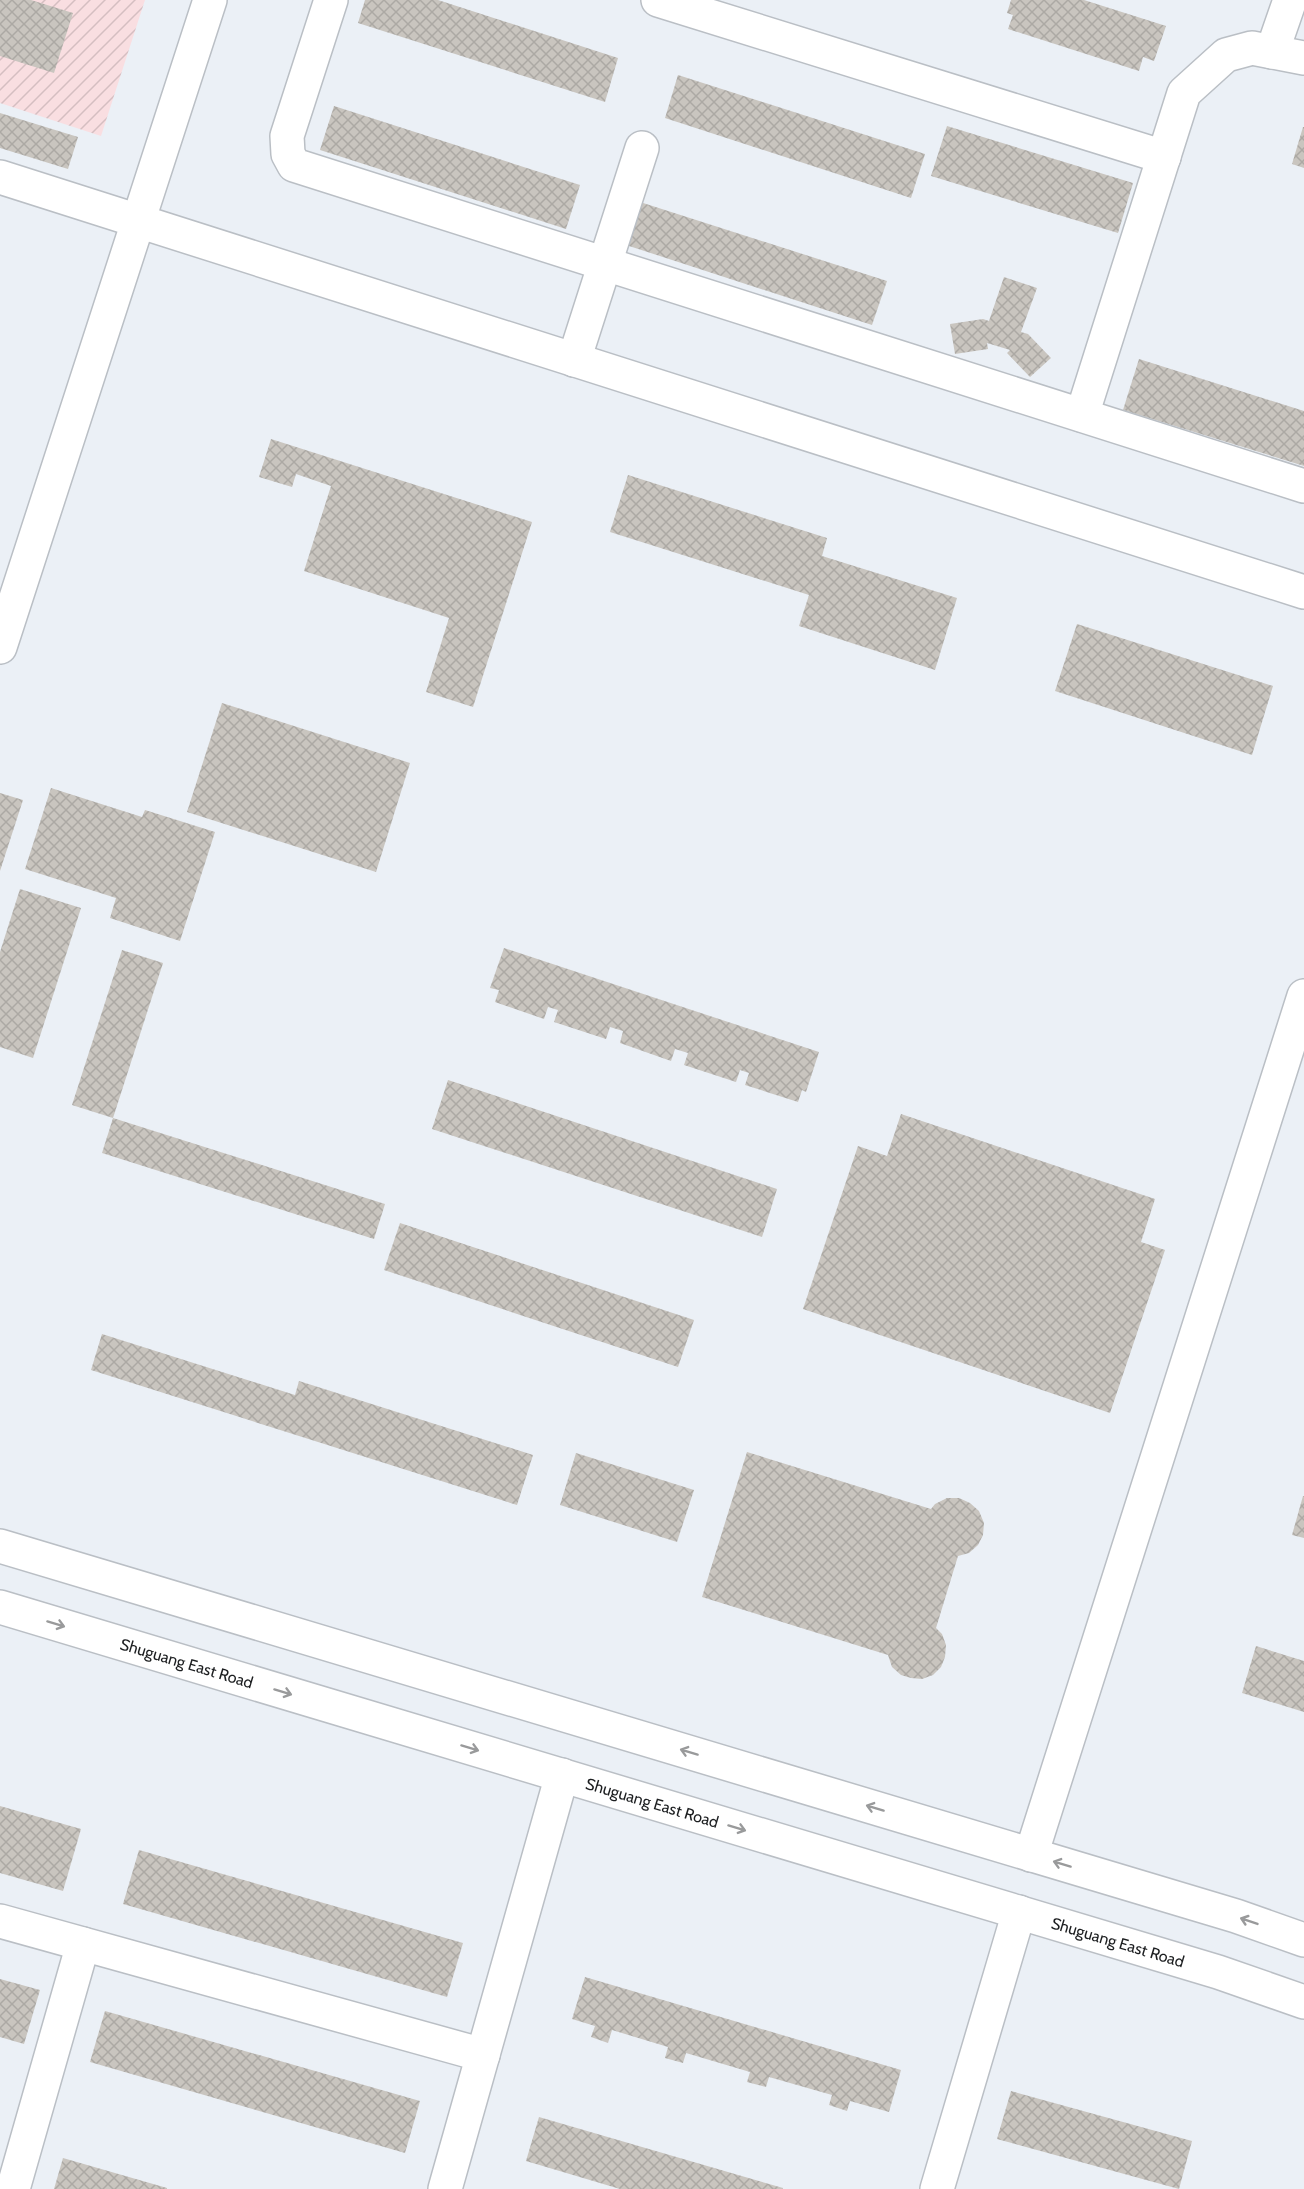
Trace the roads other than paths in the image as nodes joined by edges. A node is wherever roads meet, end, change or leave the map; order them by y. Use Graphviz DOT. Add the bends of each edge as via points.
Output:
graph roads {
  1 [pos="210,0"];
  2 [pos="331,0"];
  3 [pos="657,0"];
  4 [pos="1290,0"];
  5 [pos="1272,52"];
  6 [pos="1304,58"];
  7 [pos="642,148"];
  8 [pos="1164,157"];
  9 [pos="0,177"];
  10 [pos="138,221"];
  11 [pos="605,264"];
  12 [pos="574,360"];
  13 [pos="1082,415"];
  14 [pos="1304,486"];
  15 [pos="1304,592"];
  16 [pos="0,647"];
  17 [pos="1304,996"];
  18 [pos="0,1546"];
  19 [pos="0,1607"];
  20 [pos="562,1775"];
  21 [pos="1031,1855"];
  22 [pos="1019,1912"];
  23 [pos="0,1921"];
  24 [pos="1304,1940"];
  25 [pos="83,1944"];
  26 [pos="1304,2002"];
  27 [pos="483,2055"];
  28 [pos="13,2189"];
  29 [pos="445,2189"];
  30 [pos="937,2189"];
  1 -- 10 [label="main road"];
  2 -- 11 [label="main road" via="287,136 288,154 294,165"];
  3 -- 8 [label="main road"];
  4 -- 5 [label="main road"];
  5 -- 6 [label="main road"];
  5 -- 8 [label="main road" via="1252,48 1226,55 1184,93"];
  7 -- 11 [label="main road"];
  8 -- 13 [label="main road"];
  9 -- 10 [label="main road"];
  10 -- 12 [label="main road"];
  10 -- 16 [label="main road"];
  11 -- 12 [label="main road"];
  11 -- 13 [label="main road"];
  12 -- 15 [label="main road"];
  13 -- 14 [label="main road"];
  17 -- 21 [label="main road"];
  21 -- 18 [label="main road, one-way"];
  19 -- 20 [label="main road, Shuguang East Road, one-way"];
  20 -- 22 [label="main road, Shuguang East Road, one-way"];
  20 -- 27 [label="main road"];
  24 -- 21 [label="main road, one-way"];
  22 -- 26 [label="main road, Shuguang East Road"];
  22 -- 30 [label="main road"];
  23 -- 25 [label="main road"];
  25 -- 27 [label="main road"];
  25 -- 28 [label="main road"];
  27 -- 29 [label="main road"];
}
